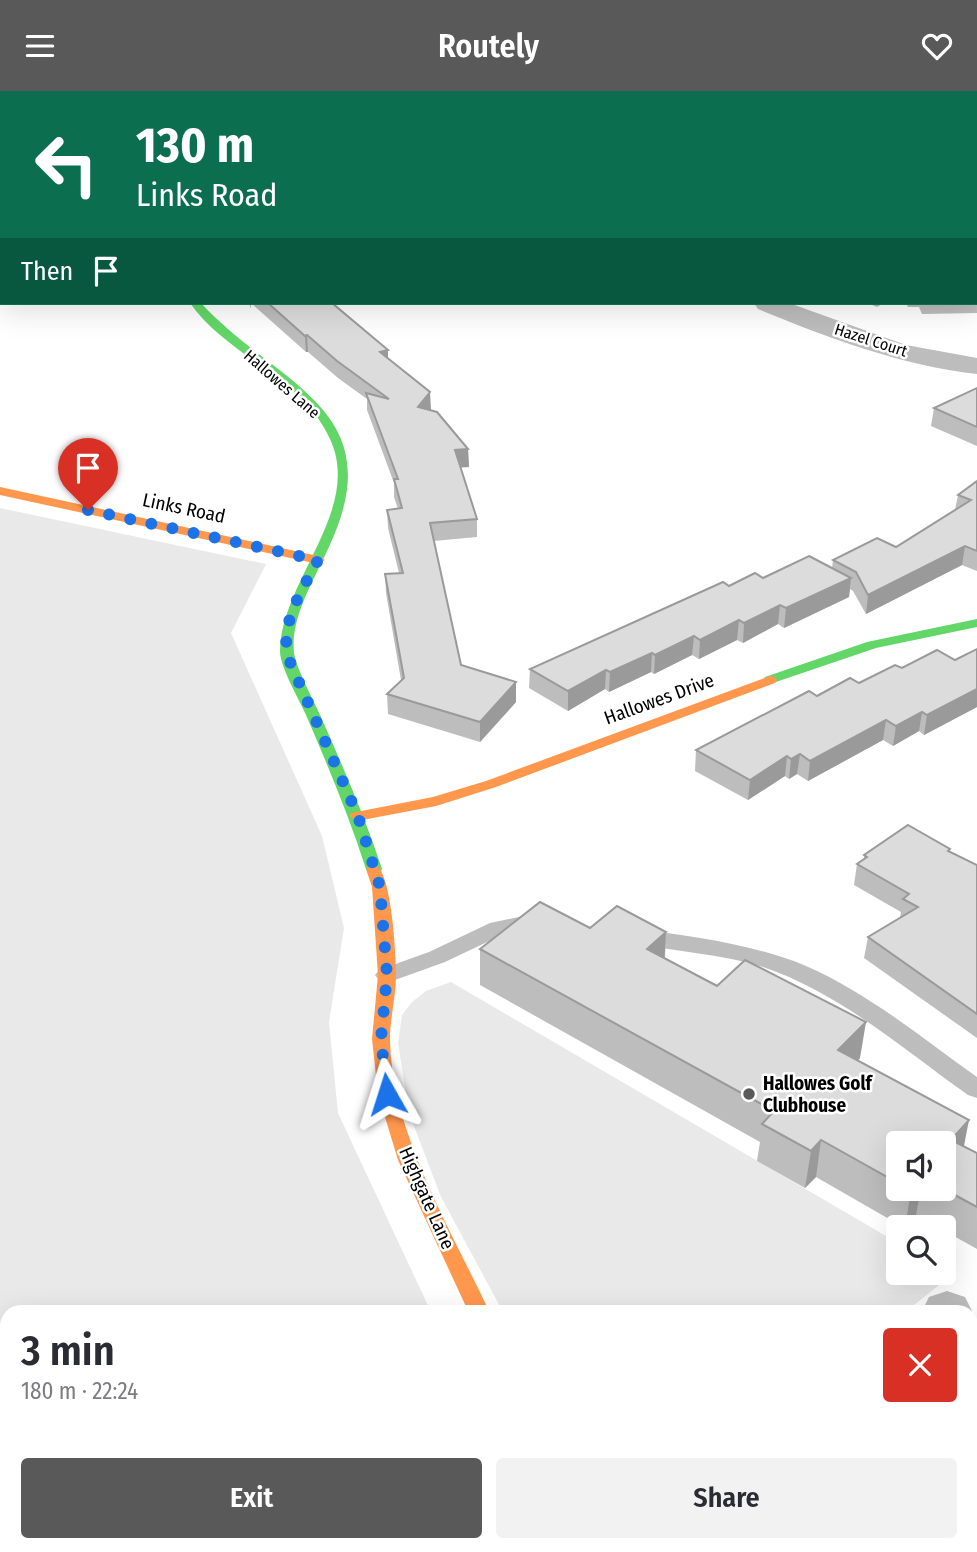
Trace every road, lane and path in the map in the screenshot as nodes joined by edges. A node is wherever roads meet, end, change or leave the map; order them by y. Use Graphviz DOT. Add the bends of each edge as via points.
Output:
graph roads {
  1 [pos="197,305"];
  2 [pos="772,305"];
  3 [pos="977,366"];
  4 [pos="0,491"];
  5 [pos="318,560"];
  6 [pos="977,623"];
  7 [pos="358,816"];
  8 [pos="555,922"];
  9 [pos="623,933"];
  10 [pos="387,975"];
  11 [pos="977,1089"];
  12 [pos="476,1305"];
  1 -- 5 [label="street, Hallowes Lane" via="223,334 315,410 335,436 343,461 344,494"];
  2 -- 3 [label="street, Hazel Court" via="890,348"];
  4 -- 5 [label="street, Links Road"];
  5 -- 7 [label="street, Highgate Lane" via="290,614 287,655"];
  6 -- 7 [label="street, Hallowes Drive" via="873,645 479,788"];
  7 -- 10 [label="street, Highgate Lane" via="380,887"];
  8 -- 10 [label="lane" via="520,922 498,928"];
  9 -- 11 [label="lane" via="772,962 826,985"];
  10 -- 12 [label="street, Highgate Lane" via="381,1039 387,1094 408,1160"];
}
